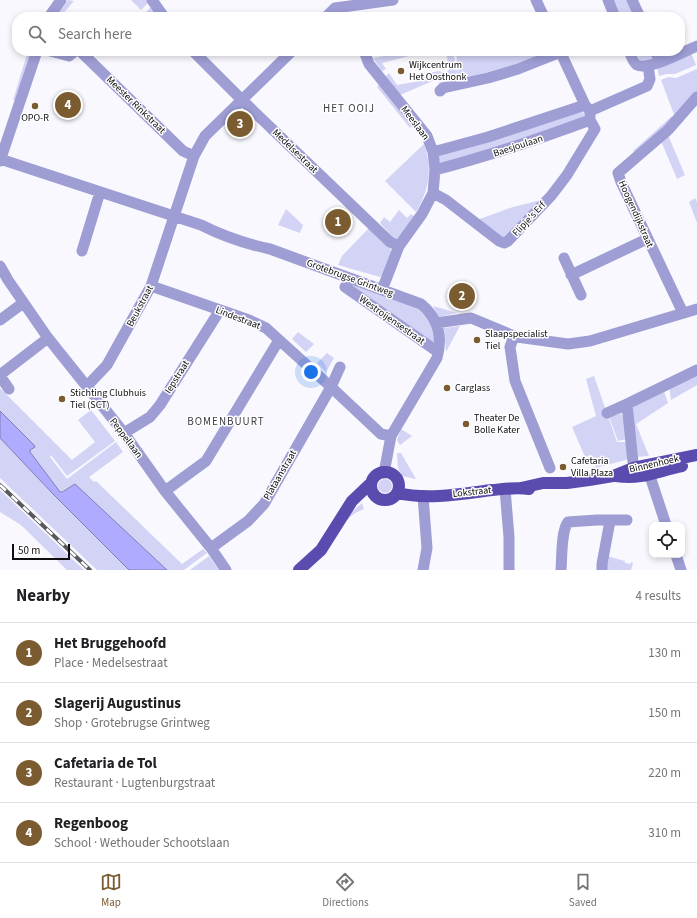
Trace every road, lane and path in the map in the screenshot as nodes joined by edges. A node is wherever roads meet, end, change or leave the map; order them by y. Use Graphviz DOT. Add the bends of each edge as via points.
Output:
graph roads {
  1 [pos="61,0"];
  2 [pos="152,0"];
  3 [pos="393,0"];
  4 [pos="536,0"];
  5 [pos="608,0"];
  6 [pos="632,0"];
  7 [pos="353,8"];
  8 [pos="53,12"];
  9 [pos="160,12"];
  10 [pos="331,12"];
  11 [pos="542,12"];
  12 [pos="613,12"];
  13 [pos="638,12"];
  14 [pos="697,48"];
  15 [pos="685,53"];
  16 [pos="35,56"];
  17 [pos="85,56"];
  18 [pos="198,56"];
  19 [pos="287,56"];
  20 [pos="366,56"];
  21 [pos="551,56"];
  22 [pos="563,56"];
  23 [pos="631,56"];
  24 [pos="657,56"];
  25 [pos="676,56"];
  26 [pos="660,62"];
  27 [pos="648,66"];
  28 [pos="440,91"];
  29 [pos="697,97"];
  30 [pos="242,100"];
  31 [pos="588,112"];
  32 [pos="433,152"];
  33 [pos="194,156"];
  34 [pos="0,160"];
  35 [pos="435,170"];
  36 [pos="100,192"];
  37 [pos="433,194"];
  38 [pos="174,216"];
  39 [pos="647,239"];
  40 [pos="399,246"];
  41 [pos="82,251"];
  42 [pos="564,258"];
  43 [pos="0,266"];
  44 [pos="571,275"];
  45 [pos="151,286"];
  46 [pos="345,288"];
  47 [pos="382,290"];
  48 [pos="581,295"];
  49 [pos="23,303"];
  50 [pos="697,309"];
  51 [pos="220,310"];
  52 [pos="683,313"];
  53 [pos="0,320"];
  54 [pos="436,323"];
  55 [pos="514,336"];
  56 [pos="48,338"];
  57 [pos="279,340"];
  58 [pos="438,352"];
  59 [pos="340,367"];
  60 [pos="697,370"];
  61 [pos="0,375"];
  62 [pos="87,386"];
  63 [pos="331,387"];
  64 [pos="9,389"];
  65 [pos="627,404"];
  66 [pos="607,413"];
  67 [pos="124,433"];
  68 [pos="390,439"];
  69 [pos="697,455"];
  70 [pos="633,462"];
  71 [pos="697,462"];
  72 [pos="550,468"];
  73 [pos="648,470"];
  74 [pos="388,474"];
  75 [pos="521,488"];
  76 [pos="372,489"];
  77 [pos="398,489"];
  78 [pos="505,489"];
  79 [pos="165,491"];
  80 [pos="423,496"];
  81 [pos="610,520"];
  82 [pos="627,520"];
  83 [pos="665,522"];
  84 [pos="210,548"];
  85 [pos="677,558"];
  86 [pos="226,570"];
  87 [pos="299,570"];
  88 [pos="423,570"];
  89 [pos="509,570"];
  90 [pos="561,570"];
  91 [pos="602,570"];
  92 [pos="681,570"];
  1 -- 8 [label="street"];
  2 -- 9 [label="street"];
  3 -- 7 [label="street"];
  4 -- 11 [label="street"];
  5 -- 12 [label="street"];
  6 -- 13 [label="street"];
  7 -- 10 [label="street" via="335,8"];
  14 -- 15 [label="street"];
  16 -- 34 [label="street"];
  17 -- 33 [label="street, Meester Rinkstraat" via="183,152"];
  18 -- 30 [label="street, Medelsestraat"];
  19 -- 30 [label="street, Beukstraat"];
  20 -- 32 [label="street, Meeslaan" via="369,64 428,136"];
  21 -- 28 [label="street" via="518,69 443,88"];
  22 -- 31 [label="street"];
  23 -- 27 [label="street" via="637,65"];
  24 -- 26 [label="street"];
  25 -- 26 [label="street"];
  26 -- 27 [label="street"];
  27 -- 31 [label="street, Baesjoulaan" via="650,79 647,86"];
  29 -- 39 [label="street, Hoogendijkstraat" via="668,130 618,173"];
  30 -- 33 [label="street, Beukstraat" via="206,136"];
  30 -- 40 [label="street, Medelsestraat" via="390,242"];
  31 -- 32 [label="street, Baesjoulaan"];
  31 -- 35 [label="street, Baesjoulaan" via="542,138"];
  31 -- 37 [label="street, Flipje's Erf" via="595,129 566,176 551,196 508,241 499,241 446,200"];
  32 -- 35 [label="street, Meeslaan"];
  33 -- 38 [label="street, Beukstraat"];
  34 -- 36 [label="street, Grotebrugse Grintweg"];
  35 -- 37 [label="street, Meeslaan"];
  36 -- 38 [label="street, Grotebrugse Grintweg"];
  36 -- 41 [label="street"];
  37 -- 40 [label="street, Meeslaan"];
  38 -- 45 [label="street, Beukstraat"];
  38 -- 47 [label="street, Grotebrugse Grintweg"];
  39 -- 44 [label="street"];
  39 -- 52 [label="street, Hoogendijkstraat"];
  40 -- 47 [label="street, Meeslaan"];
  42 -- 44 [label="street"];
  43 -- 49 [label="street, Peppellaan"];
  44 -- 48 [label="street"];
  45 -- 51 [label="street, Lindestraat"];
  45 -- 62 [label="street, Beukstraat" via="107,365"];
  46 -- 58 [label="street, Westroijensestraat"];
  47 -- 54 [label="street, Grotebrugse Grintweg" via="421,304 430,311"];
  49 -- 53 [label="street"];
  49 -- 56 [label="street, Peppellaan"];
  50 -- 52 [label="street"];
  51 -- 57 [label="street, Lindestraat" via="266,328"];
  51 -- 67 [label="street, Iepstraat" via="160,405 150,417"];
  52 -- 55 [label="street" via="590,342 568,344"];
  54 -- 55 [label="street" via="471,318"];
  54 -- 58 [label="street, Westroijensestraat" via="439,332"];
  55 -- 72 [label="street" via="510,346 514,381"];
  56 -- 61 [label="street"];
  56 -- 62 [label="street, Peppellaan"];
  57 -- 63 [label="street, Lindestraat"];
  57 -- 79 [label="street" via="206,461"];
  58 -- 68 [label="street, Westroijensestraat" via="437,358"];
  59 -- 63 [label="street"];
  60 -- 65 [label="street"];
  61 -- 64 [label="street"];
  62 -- 67 [label="street, Peppellaan"];
  63 -- 68 [label="street, Lindestraat" via="381,434"];
  63 -- 84 [label="street, Plataanstraat" via="264,504 248,521"];
  65 -- 66 [label="street"];
  65 -- 70 [label="street"];
  67 -- 79 [label="street, Peppellaan"];
  68 -- 74 [label="street"];
  69 -- 73 [label="main road, Binnenhoek"];
  71 -- 73 [label="main road, Binnenhoek" via="667,469"];
  73 -- 75 [label="main road, Binnenhoek" via="627,478 613,476 567,483 544,490"];
  73 -- 83 [label="street"];
  74 -- 76 [label="main road" via="375,476"];
  74 -- 77 [label="main road" via="397,480"];
  75 -- 78 [label="main road, Lokstraat"];
  76 -- 77 [label="main road" via="378,498 386,500 391,499"];
  76 -- 87 [label="main road" via="343,515 321,550"];
  77 -- 80 [label="main road, Lokstraat" via="417,492"];
  78 -- 80 [label="main road, Lokstraat"];
  78 -- 89 [label="street"];
  79 -- 84 [label="street, Peppellaan"];
  80 -- 88 [label="street" via="427,538"];
  81 -- 82 [label="street"];
  81 -- 90 [label="street" via="567,523"];
  81 -- 91 [label="street"];
  84 -- 86 [label="street, Peppellaan"];
  85 -- 92 [label="street"];
}
